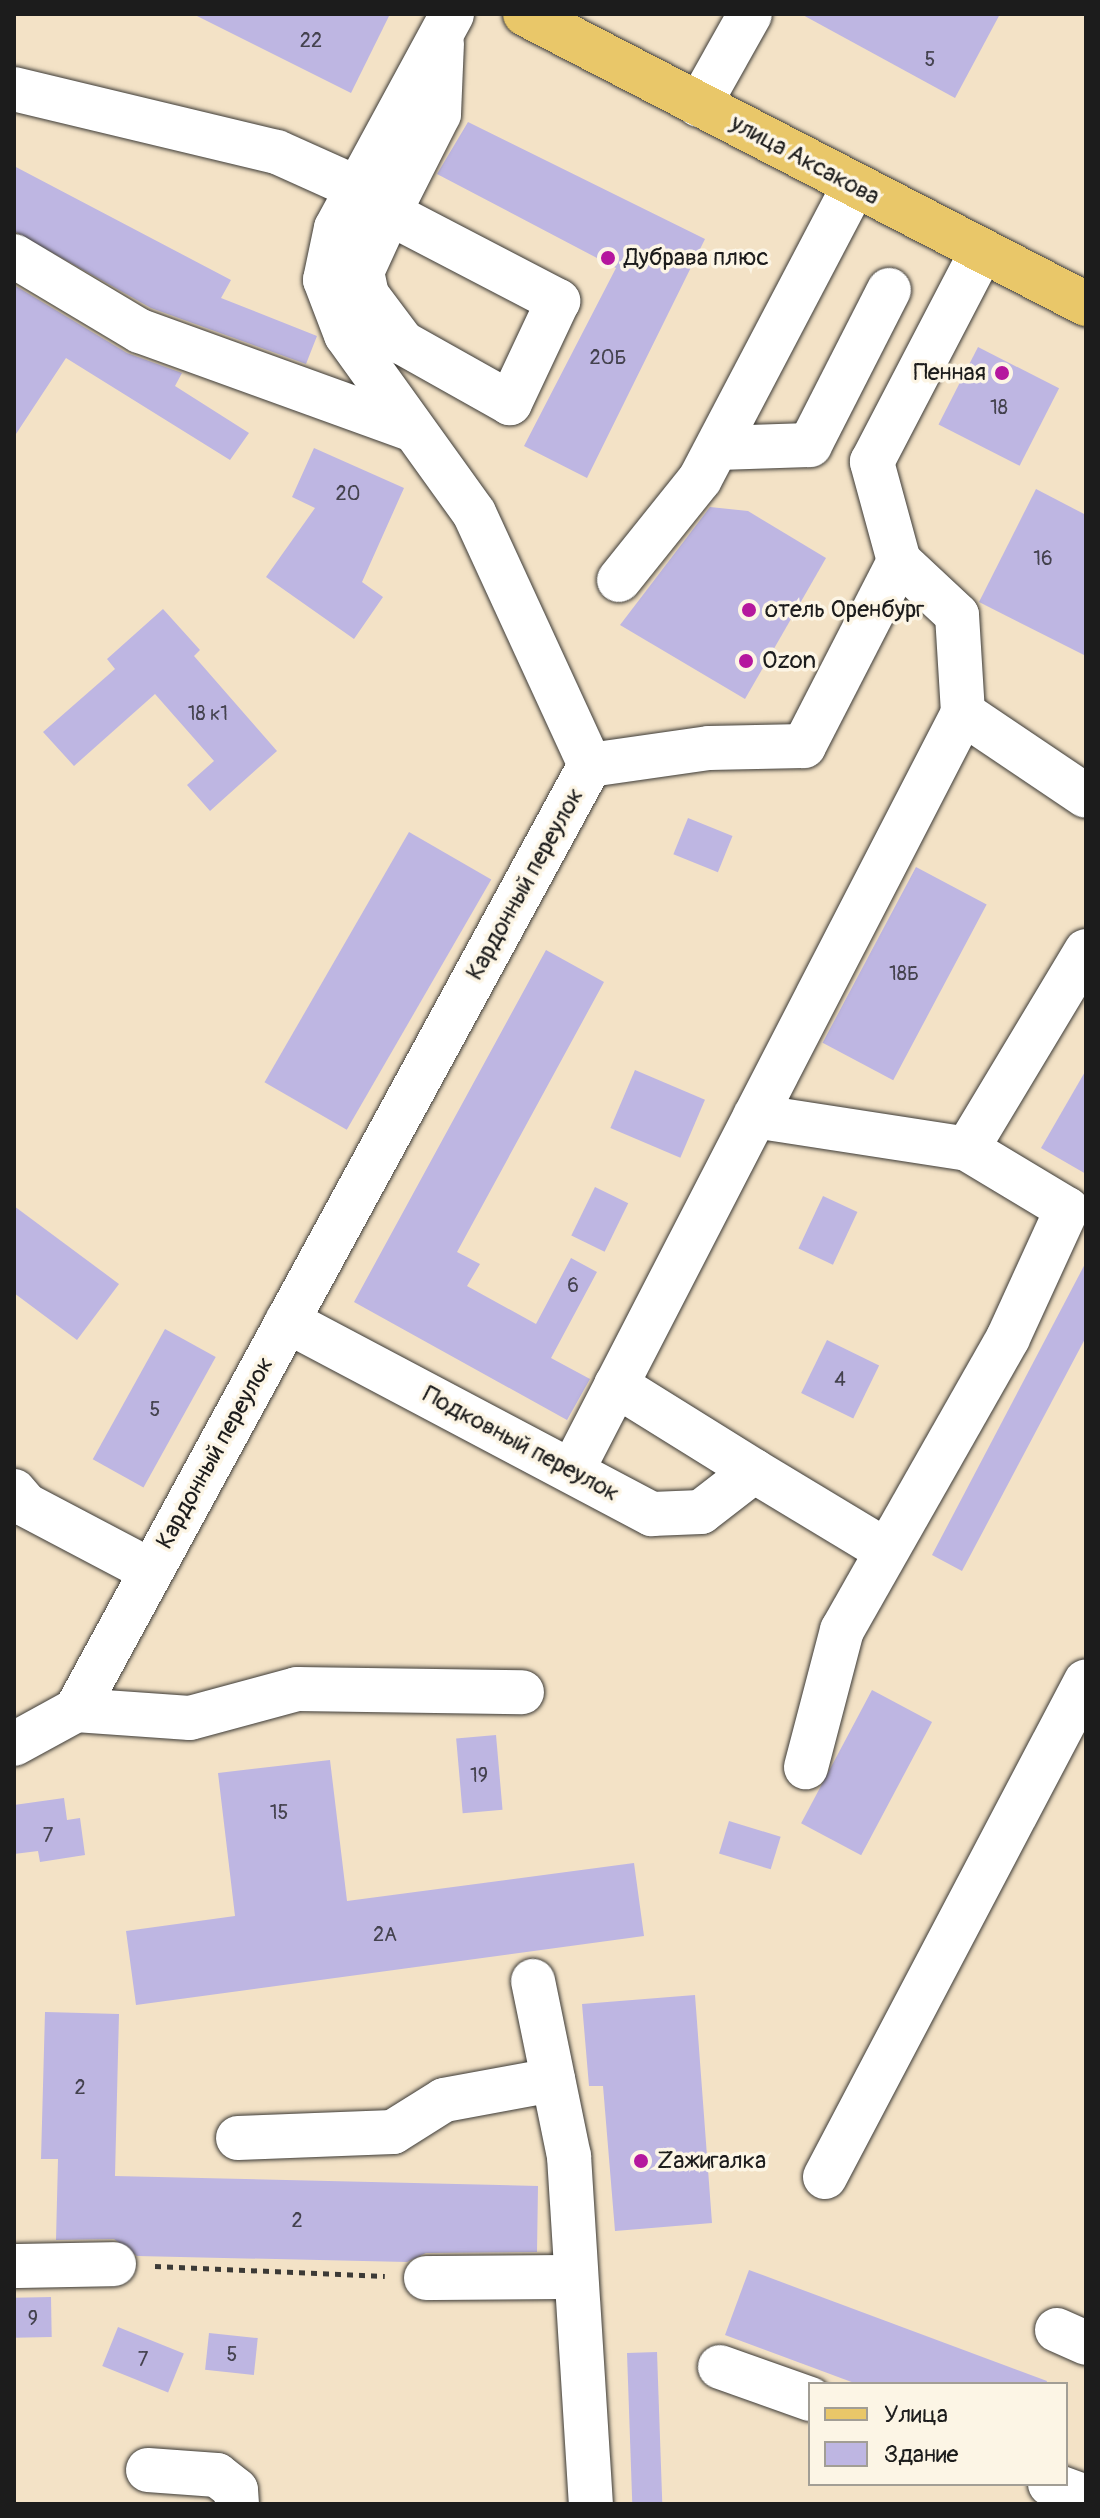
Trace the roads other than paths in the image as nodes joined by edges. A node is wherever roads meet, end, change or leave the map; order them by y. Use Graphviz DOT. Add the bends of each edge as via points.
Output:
graph roads {
  1 [pos="525,14"];
  2 [pos="750,14"];
  3 [pos="447,24"];
  4 [pos="14,89"];
  5 [pos="699,105"];
  6 [pos="854,186"];
  7 [pos="373,200"];
  8 [pos="982,251"];
  9 [pos="14,256"];
  10 [pos="889,290"];
  11 [pos="1086,304"];
  12 [pos="411,429"];
  13 [pos="718,448"];
  14 [pos="899,561"];
  15 [pos="619,580"];
  16 [pos="963,713"];
  17 [pos="590,765"];
  18 [pos="1086,796"];
  19 [pos="1086,951"];
  20 [pos="755,1116"];
  21 [pos="967,1149"];
  22 [pos="287,1321"];
  23 [pos="616,1385"];
  24 [pos="572,1471"];
  25 [pos="754,1471"];
  26 [pos="18,1500"];
  27 [pos="885,1550"];
  28 [pos="151,1571"];
  29 [pos="1086,1681"];
  30 [pos="522,1692"];
  31 [pos="76,1710"];
  32 [pos="14,1744"];
  33 [pos="806,1767"];
  34 [pos="533,1981"];
  35 [pos="553,2080"];
  36 [pos="238,2138"];
  37 [pos="825,2177"];
  38 [pos="114,2264"];
  39 [pos="14,2266"];
  40 [pos="575,2277"];
  41 [pos="426,2278"];
  42 [pos="720,2367"];
  43 [pos="808,2398"];
  44 [pos="148,2470"];
  45 [pos="1056,2486"];
  46 [pos="1086,2497"];
  47 [pos="237,2504"];
  48 [pos="591,2504"];
  1 -- 5 [label="main road, улица Аксакова"];
  2 -- 5 [label="street"];
  3 -- 7 [label="street, Кардонный переулок"];
  4 -- 7 [label="street" via="277,152"];
  5 -- 6 [label="main road, улица Аксакова"];
  6 -- 8 [label="main road, улица Аксакова"];
  6 -- 13 [label="street"];
  7 -- 7 [label="street" via="362,272 367,295 403,343 510,403 558,301"];
  7 -- 12 [label="street, Кардонный переулок" via="336,228 325,280 346,335"];
  8 -- 11 [label="main road, улица Аксакова"];
  8 -- 14 [label="street" via="872,462"];
  9 -- 12 [label="street" via="140,331"];
  10 -- 13 [label="street" via="810,445"];
  12 -- 17 [label="street, Кардонный переулок" via="474,513"];
  13 -- 15 [label="street"];
  14 -- 16 [label="street" via="957,615"];
  14 -- 17 [label="street" via="804,746 709,748"];
  16 -- 18 [label="street"];
  16 -- 20 [label="street"];
  17 -- 22 [label="street, Кардонный переулок"];
  19 -- 21 [label="street"];
  20 -- 21 [label="street"];
  20 -- 23 [label="street"];
  21 -- 27 [label="street" via="1067,1209 1008,1338"];
  22 -- 24 [label="street, Подковный переулок"];
  22 -- 28 [label="street, Кардонный переулок"];
  23 -- 24 [label="street"];
  23 -- 25 [label="street"];
  24 -- 25 [label="street, Подковный переулок" via="652,1514 701,1512"];
  25 -- 27 [label="street"];
  26 -- 28 [label="street"];
  27 -- 33 [label="street" via="842,1630"];
  28 -- 31 [label="street, Кардонный переулок"];
  29 -- 37 [label="street"];
  30 -- 31 [label="street" via="297,1689 190,1718"];
  31 -- 32 [label="street"];
  34 -- 35 [label="street"];
  35 -- 36 [label="street" via="444,2100 393,2132"];
  35 -- 40 [label="street" via="569,2156"];
  38 -- 39 [label="street"];
  40 -- 41 [label="street"];
  40 -- 48 [label="street"];
  42 -- 43 [label="street"];
  44 -- 47 [label="street" via="217,2475 236,2490"];
  45 -- 46 [label="street"];
}
